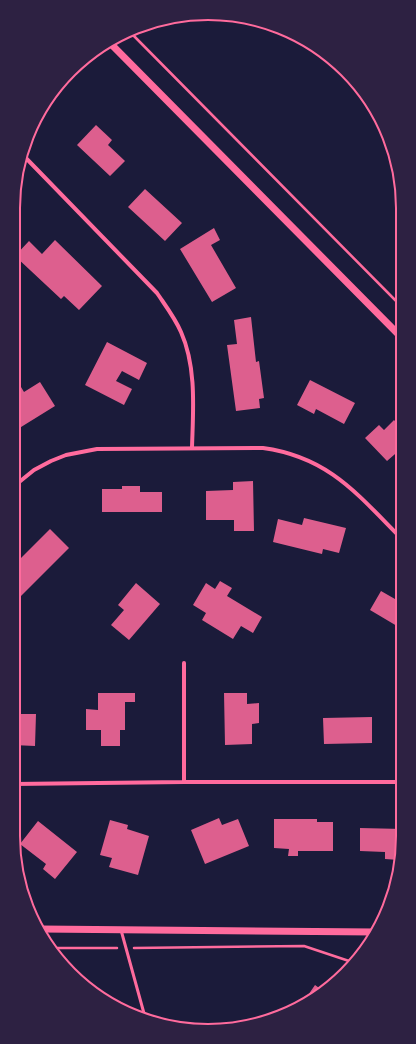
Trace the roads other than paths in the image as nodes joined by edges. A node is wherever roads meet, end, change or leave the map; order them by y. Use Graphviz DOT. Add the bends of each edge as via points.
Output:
graph roads {
  1 [pos="113,45"];
  2 [pos="26,158"];
  3 [pos="396,332"];
  4 [pos="192,448"];
  5 [pos="20,481"];
  6 [pos="396,533"];
  7 [pos="184,663"];
  8 [pos="184,782"];
  9 [pos="396,782"];
  10 [pos="20,784"];
  11 [pos="44,929"];
  12 [pos="120,930"];
  13 [pos="370,932"];
  14 [pos="144,1013"];
  1 -- 3 [label="street"];
  2 -- 4 [label="street" via="157,293 181,332 192,370"];
  4 -- 5 [label="street" via="97,449 66,455 34,470"];
  4 -- 6 [label="street" via="269,449 293,454 320,465 349,485"];
  7 -- 8 [label="street"];
  8 -- 9 [label="street"];
  8 -- 10 [label="street"];
  11 -- 12 [label="street"];
  12 -- 13 [label="street"];
  12 -- 14 [label="lane"];
}
